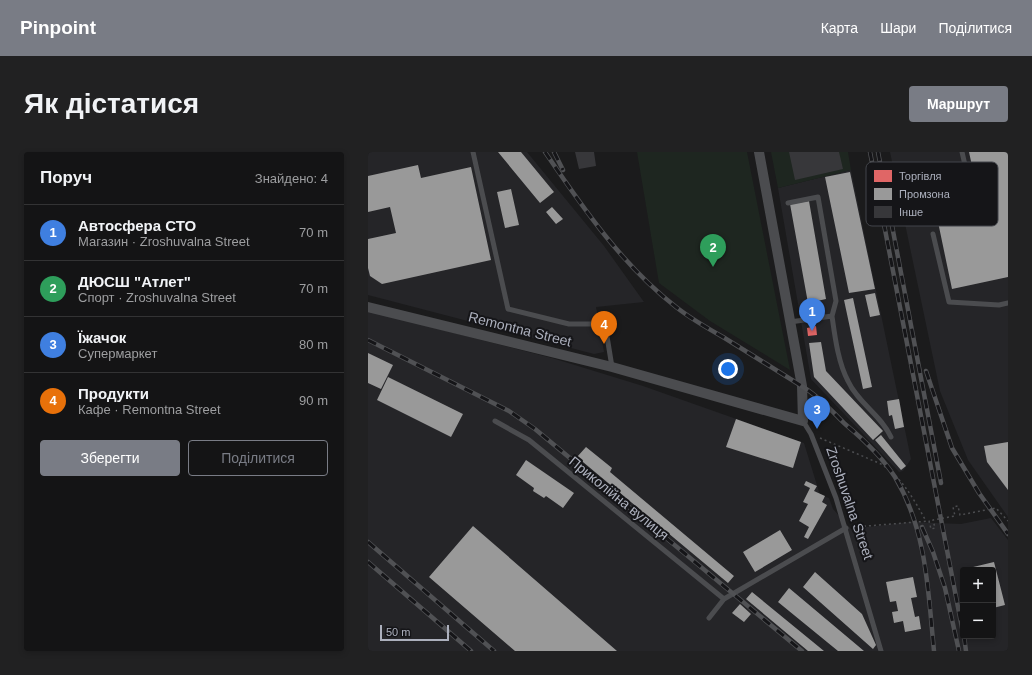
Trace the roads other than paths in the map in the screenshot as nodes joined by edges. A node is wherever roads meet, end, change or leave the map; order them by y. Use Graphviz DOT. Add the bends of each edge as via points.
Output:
graph roads {
  1 [pos="473,152"];
  2 [pos="759,152"];
  3 [pos="962,152"];
  4 [pos="964,162"];
  5 [pos="788,203"];
  6 [pos="933,234"];
  7 [pos="1008,303"];
  8 [pos="368,307"];
  9 [pos="832,316"];
  10 [pos="790,322"];
  11 [pos="612,366"];
  12 [pos="495,421"];
  13 [pos="803,421"];
  14 [pos="891,437"];
  15 [pos="846,528"];
  16 [pos="724,599"];
  17 [pos="709,618"];
  18 [pos="881,651"];
  1 -- 11 [label="lane" via="508,309 568,324 605,324"];
  2 -- 10 [label="street, Zroshuvalna Street"];
  3 -- 4 [label="lane"];
  5 -- 9 [label="lane" via="818,197 836,301"];
  6 -- 7 [label="lane" via="949,302 999,305"];
  8 -- 11 [label="street, Remontna Street"];
  9 -- 10 [label="lane"];
  9 -- 14 [label="lane" via="840,360 848,382 886,425"];
  10 -- 13 [label="street, Zroshuvalna Street" via="802,386"];
  11 -- 13 [label="street, Remontna Street"];
  12 -- 16 [label="lane, Приколійна вулиця" via="529,440"];
  13 -- 15 [label="lane, Zroshuvalna Street" via="811,434"];
  15 -- 16 [label="lane"];
  15 -- 18 [label="lane, Zroshuvalna Street"];
  16 -- 17 [label="lane"];
}
